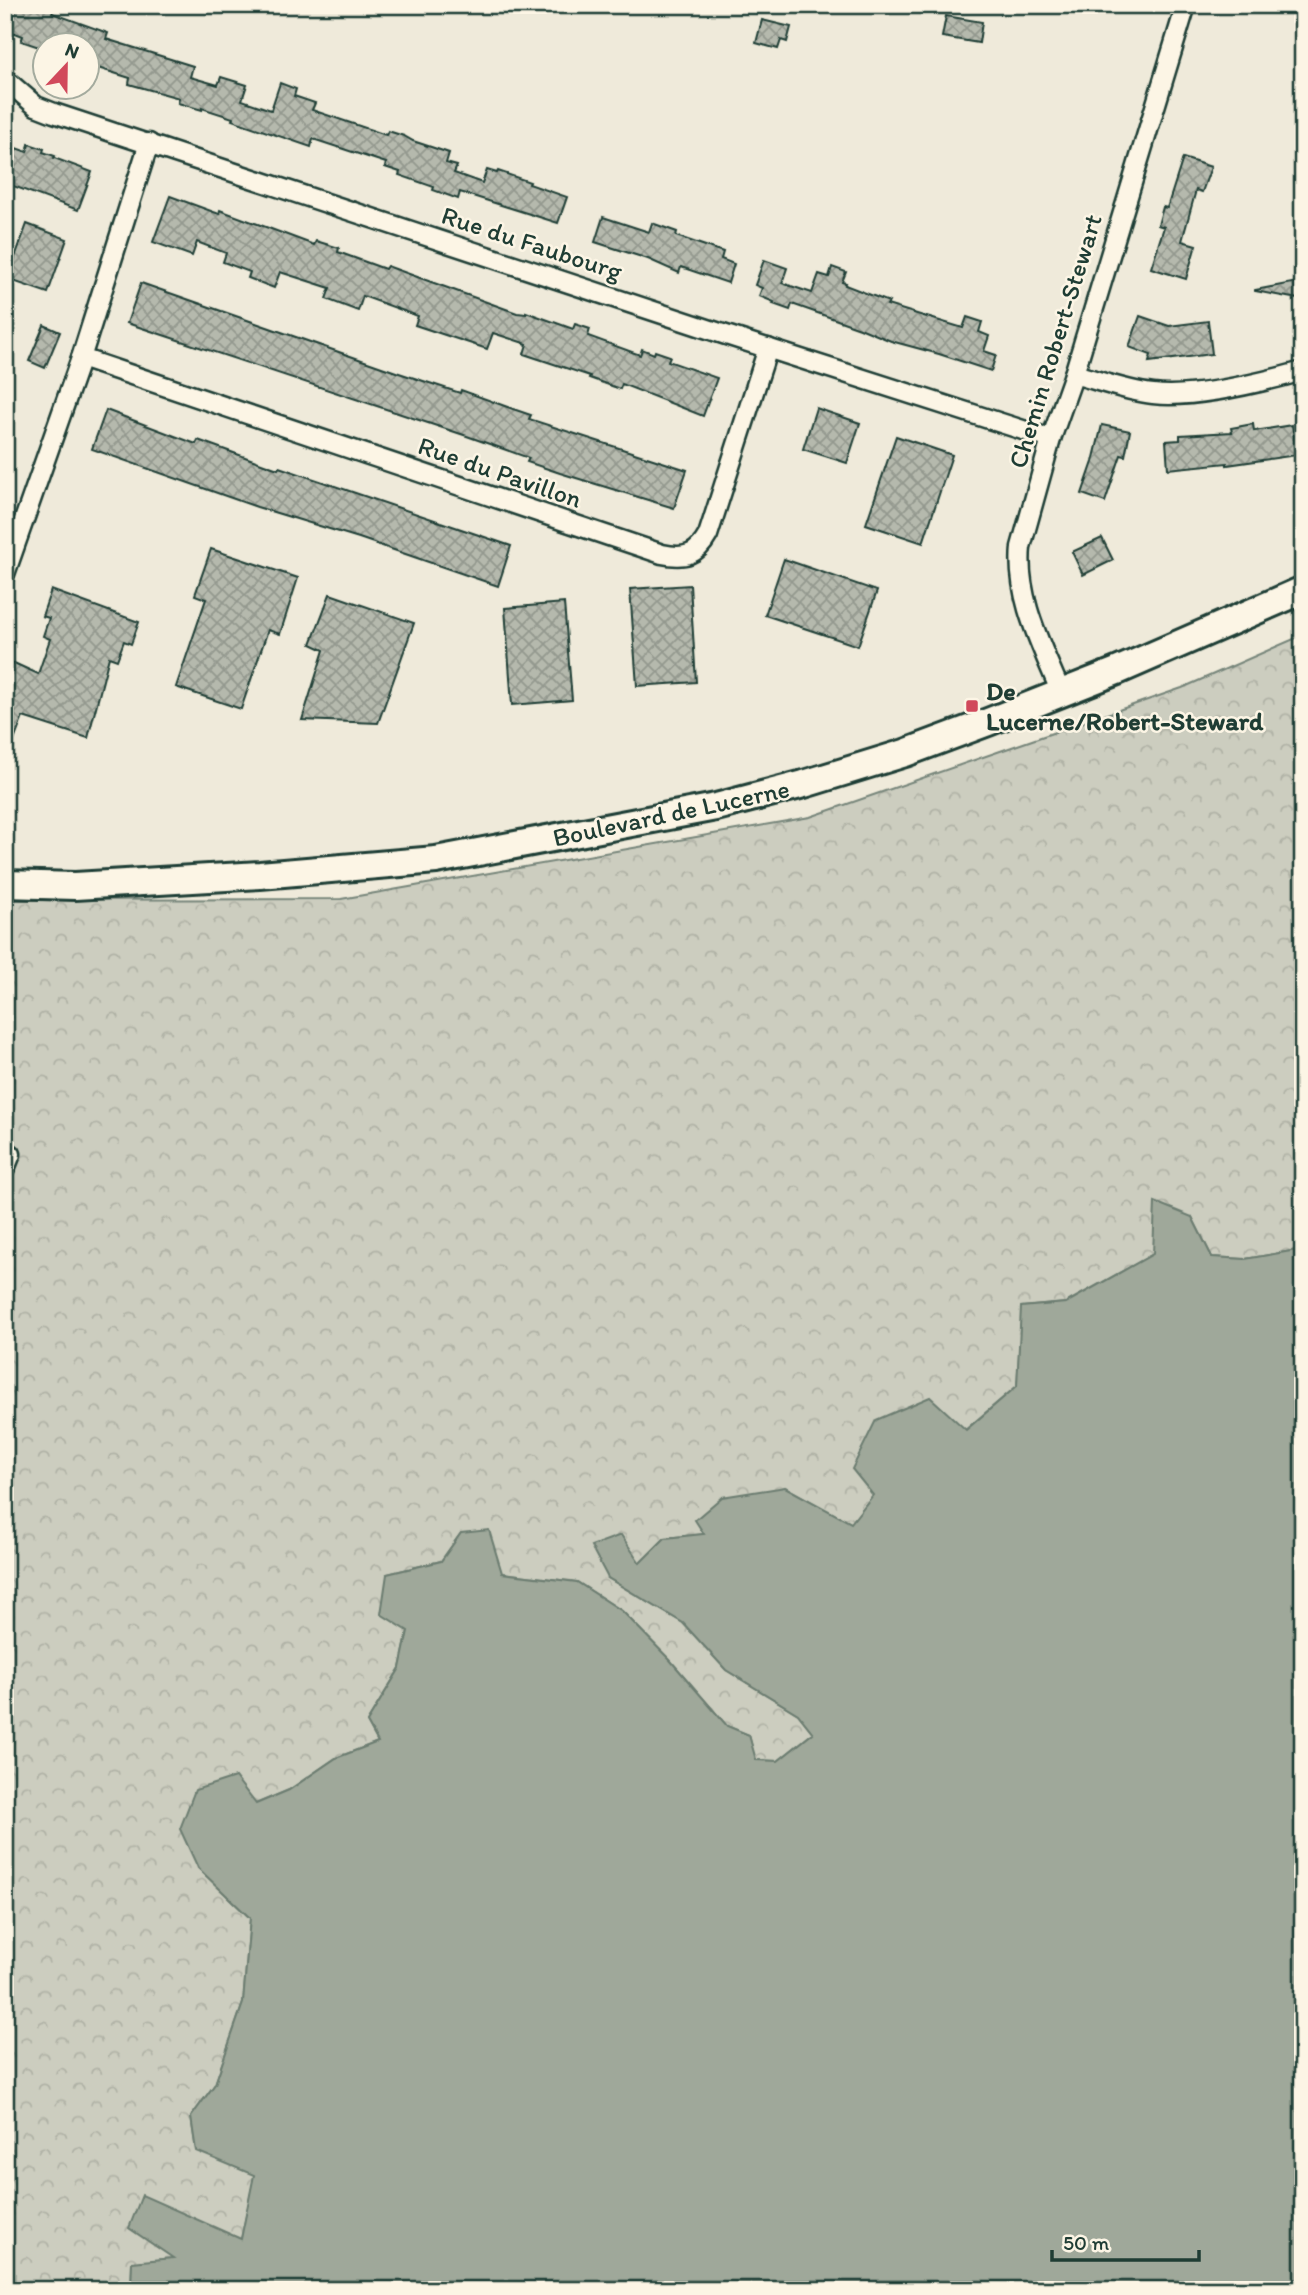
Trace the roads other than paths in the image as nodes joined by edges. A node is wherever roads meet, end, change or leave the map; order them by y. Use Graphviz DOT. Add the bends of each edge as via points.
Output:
graph roads {
  1 [pos="1186,5"];
  2 [pos="5,79"];
  3 [pos="149,143"];
  4 [pos="768,348"];
  5 [pos="81,358"];
  6 [pos="1303,371"];
  7 [pos="1074,374"];
  8 [pos="1051,439"];
  9 [pos="5,575"];
  10 [pos="1303,590"];
  11 [pos="1061,693"];
  12 [pos="5,884"];
  1 -- 7 [label="street, Chemin Robert-Stewart"];
  2 -- 3 [label="street, Rue du Faubourg" via="36,106"];
  3 -- 4 [label="street, Rue du Faubourg"];
  3 -- 5 [label="street"];
  4 -- 5 [label="street, Rue du Pavillon" via="708,535 697,551 676,557"];
  4 -- 8 [label="street, Rue du Faubourg"];
  5 -- 9 [label="street"];
  6 -- 7 [label="street" via="1171,395 1135,391"];
  7 -- 8 [label="street, Chemin Robert-Stewart"];
  8 -- 11 [label="street, Chemin Robert-Stewart" via="1019,565 1026,604"];
  10 -- 11 [label="main road, Boulevard de Lucerne"];
  11 -- 12 [label="main road, Boulevard de Lucerne" via="905,752 804,784 716,807 436,860 75,886"];
}
